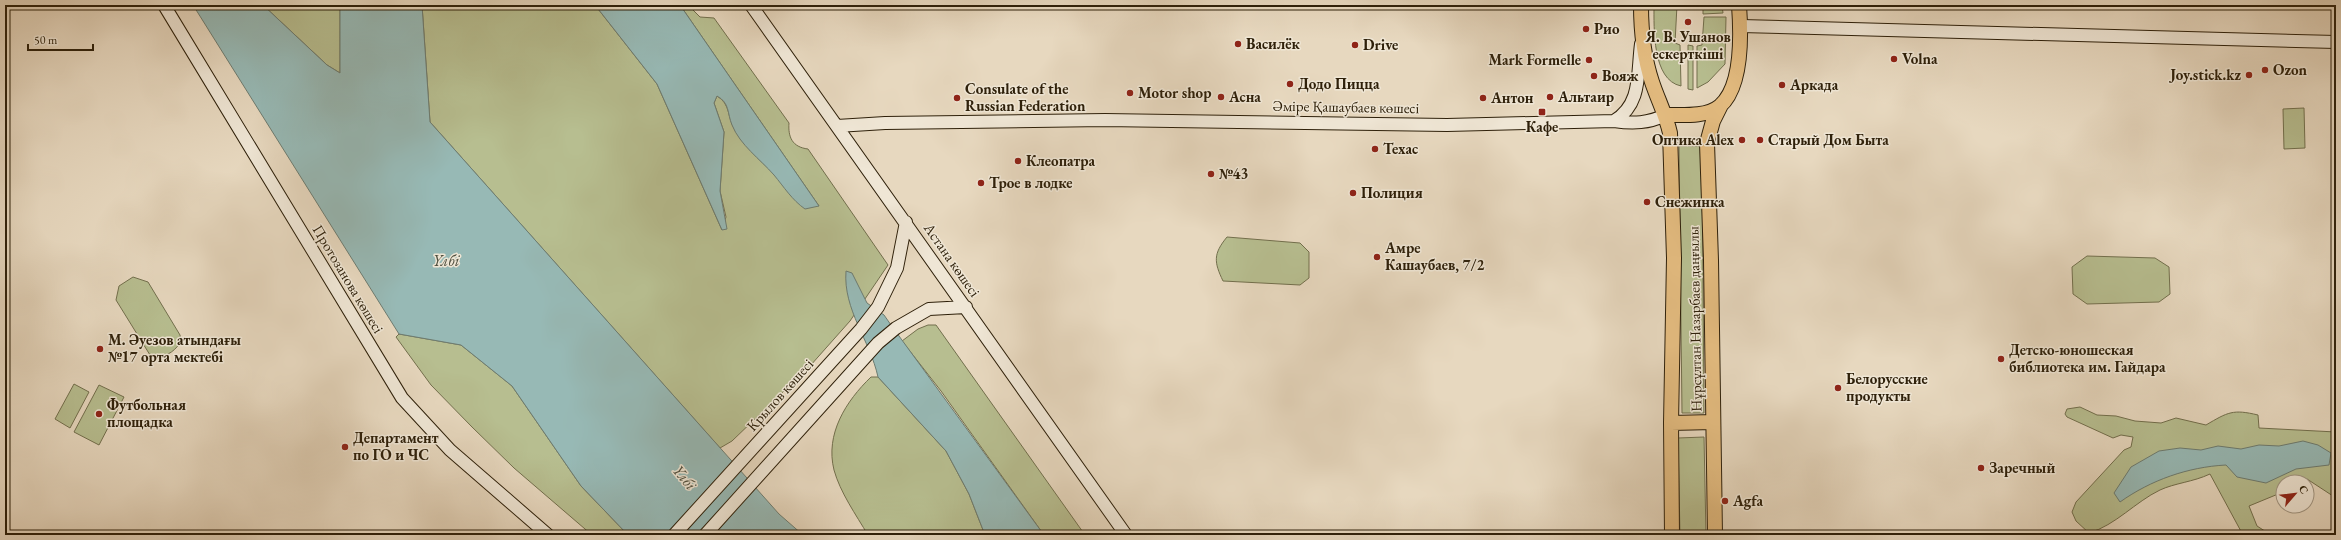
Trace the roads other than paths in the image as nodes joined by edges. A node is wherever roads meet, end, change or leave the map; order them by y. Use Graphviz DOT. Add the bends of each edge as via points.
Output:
graph roads {
  1 [pos="164,5"];
  2 [pos="751,5"];
  3 [pos="1641,5"];
  4 [pos="1739,5"];
  5 [pos="1741,26"];
  6 [pos="1642,32"];
  7 [pos="2336,42"];
  8 [pos="1720,105"];
  9 [pos="1666,115"];
  10 [pos="1614,121"];
  11 [pos="837,126"];
  12 [pos="906,222"];
  13 [pos="966,307"];
  14 [pos="1713,422"];
  15 [pos="1671,423"];
  16 [pos="548,535"];
  17 [pos="674,535"];
  18 [pos="705,535"];
  19 [pos="1126,535"];
  20 [pos="1672,535"];
  21 [pos="1715,535"];
  1 -- 16 [label="main road, Протозанова көшесі" via="402,398 450,450"];
  2 -- 11 [label="main road, Астана көшесі"];
  3 -- 6 [label="main road, Нұрсұлтан Назарбаев даңғылы"];
  4 -- 5 [label="main road, Нұрсұлтан Назарбаев даңғылы"];
  5 -- 7 [label="main road"];
  5 -- 8 [label="main road, Нұрсұлтан Назарбаев даңғылы" via="1739,67 1733,84"];
  6 -- 9 [label="main road, Нұрсұлтан Назарбаев даңғылы" via="1652,82"];
  6 -- 10 [label="main road" via="1633,103 1626,114"];
  8 -- 9 [label="main road" via="1708,112"];
  8 -- 14 [label="main road, Нұрсұлтан Назарбаев даңғылы" via="1707,143"];
  9 -- 10 [label="main road, Әміре Қашаубаев көшесі" via="1656,120 1632,124"];
  9 -- 15 [label="main road, Нұрсұлтан Назарбаев даңғылы" via="1670,133 1674,258"];
  10 -- 11 [label="main road, Әміре Қашаубаев көшесі" via="1447,125 1106,120"];
  11 -- 12 [label="main road, Астана көшесі"];
  12 -- 13 [label="main road, Астана көшесі"];
  12 -- 17 [label="main road, Крылов көшесі" via="897,268 878,307 862,329"];
  13 -- 18 [label="main road" via="929,309 896,328 878,343"];
  13 -- 19 [label="main road, Астана көшесі"];
  14 -- 15 [label="main road"];
  14 -- 21 [label="main road, Нұрсұлтан Назарбаев даңғылы"];
  15 -- 20 [label="main road, Нұрсұлтан Назарбаев даңғылы"];
}
